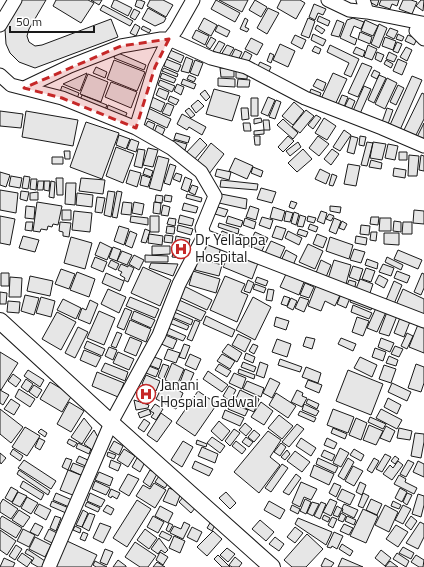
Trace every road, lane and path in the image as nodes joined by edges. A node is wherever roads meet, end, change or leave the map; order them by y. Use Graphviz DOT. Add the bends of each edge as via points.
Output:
graph roads {
  1 [pos="14,0"];
  2 [pos="193,0"];
  3 [pos="328,0"];
  4 [pos="365,6"];
  5 [pos="0,25"];
  6 [pos="421,32"];
  7 [pos="169,39"];
  8 [pos="0,75"];
  9 [pos="5,85"];
  10 [pos="24,88"];
  11 [pos="136,128"];
  12 [pos="424,146"];
  13 [pos="204,236"];
  14 [pos="0,321"];
  15 [pos="424,321"];
  16 [pos="111,423"];
  17 [pos="49,567"];
  18 [pos="272,567"];
  1 -- 5 [label="street"];
  2 -- 7 [label="street"];
  3 -- 4 [label="street" via="349,10"];
  4 -- 6 [label="street" via="422,23"];
  7 -- 10 [label="street" via="121,46"];
  7 -- 11 [label="street" via="156,67"];
  7 -- 12 [label="street" via="211,58 246,67 305,98"];
  8 -- 9 [label="street"];
  9 -- 10 [label="street"];
  10 -- 11 [label="street" via="62,98"];
  11 -- 13 [label="street" via="170,148 201,172 215,196 202,228"];
  13 -- 15 [label="street"];
  13 -- 16 [label="street" via="179,284 159,335"];
  14 -- 16 [label="main road"];
  16 -- 17 [label="street"];
  16 -- 18 [label="main road"];
}
